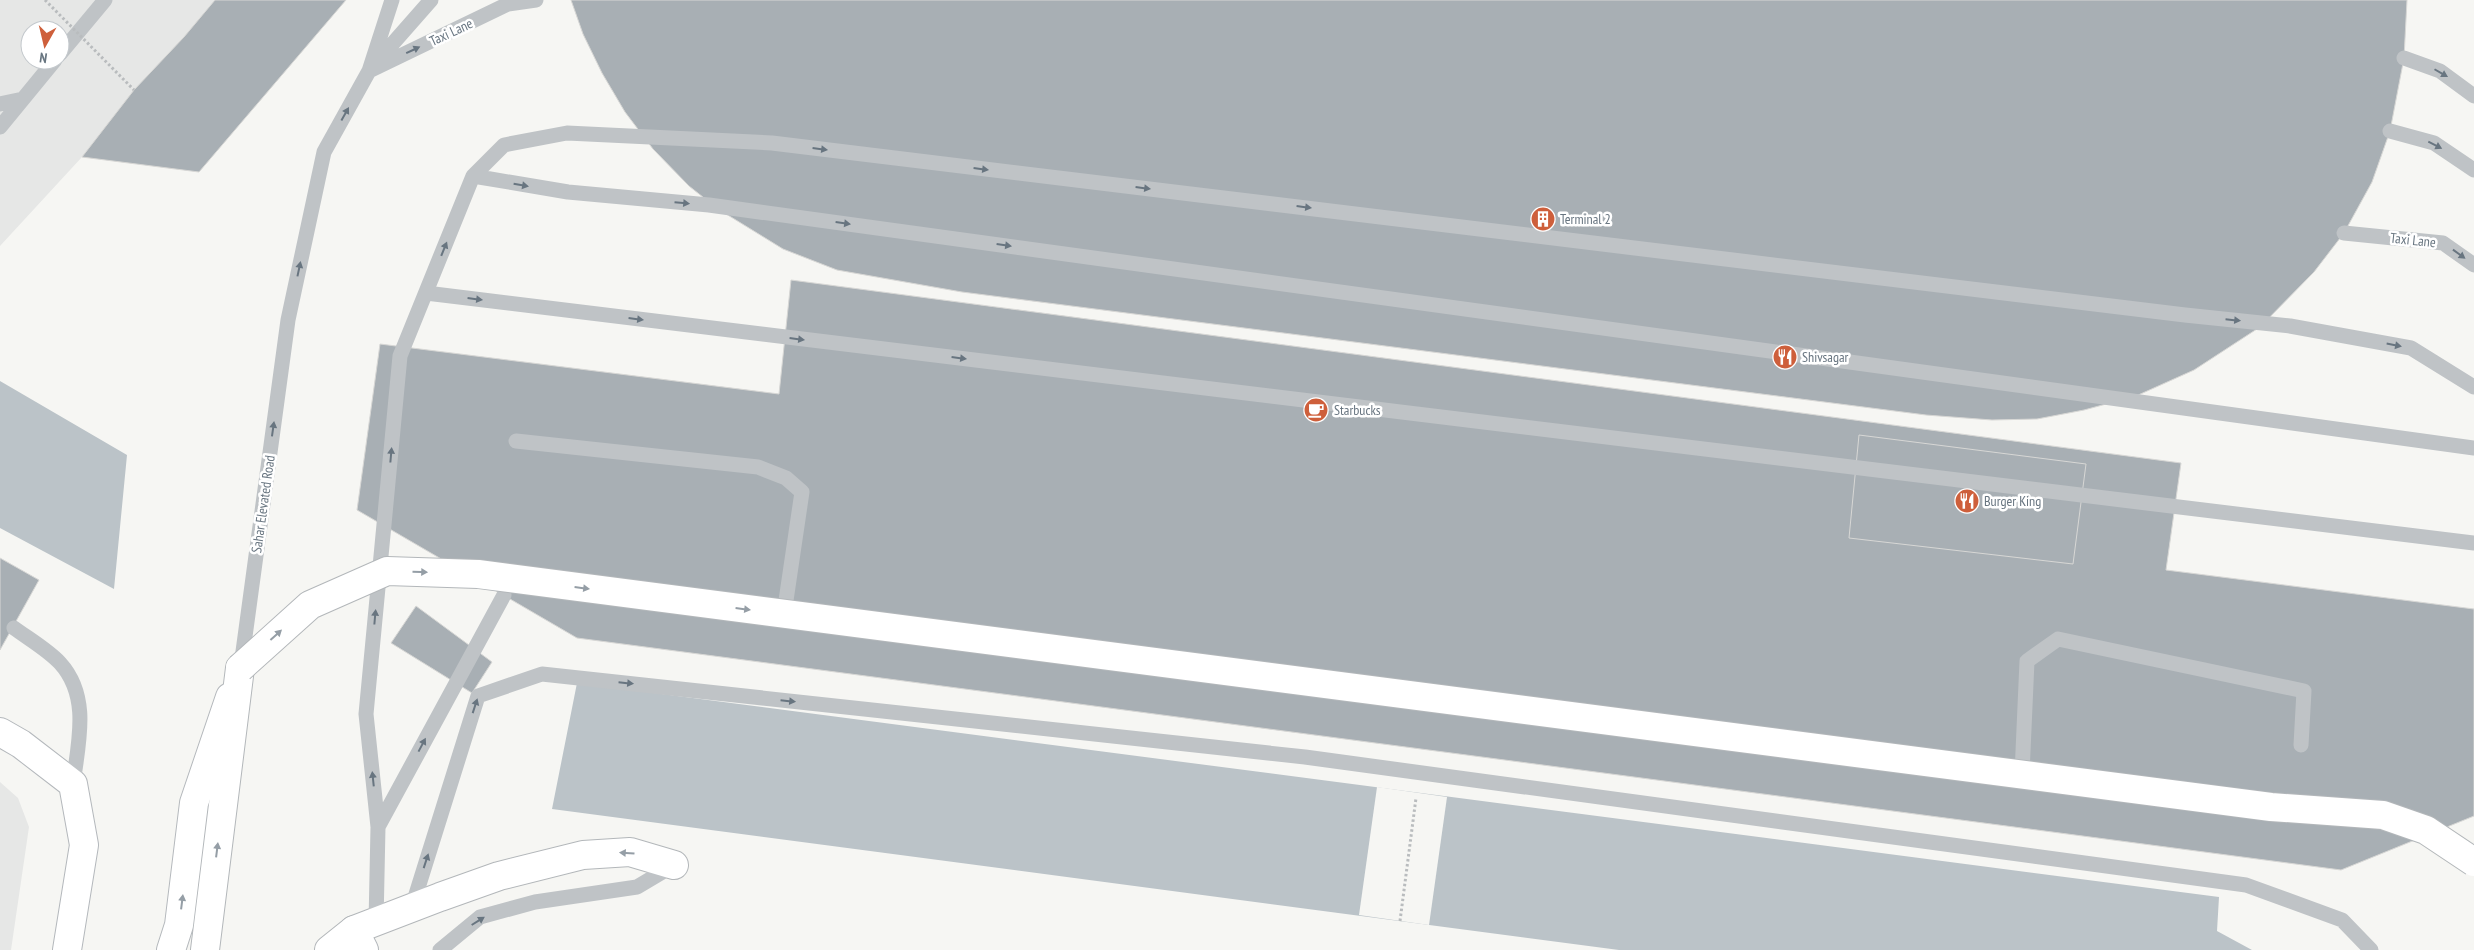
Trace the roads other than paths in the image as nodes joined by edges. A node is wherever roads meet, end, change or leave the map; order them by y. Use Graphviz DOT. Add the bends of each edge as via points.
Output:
graph roads {
  1 [pos="105,0"];
  2 [pos="392,0"];
  3 [pos="431,0"];
  4 [pos="536,0"];
  5 [pos="70,42"];
  6 [pos="2404,58"];
  7 [pos="47,70"];
  8 [pos="369,71"];
  9 [pos="2474,96"];
  10 [pos="23,99"];
  11 [pos="0,104"];
  12 [pos="0,127"];
  13 [pos="2390,131"];
  14 [pos="2474,170"];
  15 [pos="473,176"];
  16 [pos="2344,233"];
  17 [pos="2474,265"];
  18 [pos="426,293"];
  19 [pos="2474,387"];
  20 [pos="516,440"];
  21 [pos="2474,448"];
  22 [pos="2474,543"];
  23 [pos="504,595"];
  24 [pos="784,614"];
  25 [pos="14,628"];
  26 [pos="240,668"];
  27 [pos="0,732"];
  28 [pos="2301,745"];
  29 [pos="2022,774"];
  30 [pos="73,784"];
  31 [pos="378,827"];
  32 [pos="2474,862"];
  33 [pos="674,865"];
  34 [pos="412,907"];
  35 [pos="365,934"];
  36 [pos="67,950"];
  37 [pos="172,950"];
  38 [pos="204,950"];
  39 [pos="329,950"];
  40 [pos="440,950"];
  41 [pos="2371,950"];
  1 -- 5 [label="lane"];
  2 -- 8 [label="lane"];
  3 -- 8 [label="lane"];
  8 -- 4 [label="lane, Taxi Lane, one-way" via="508,4"];
  6 -- 9 [label="lane, one-way" via="2440,71"];
  7 -- 10 [label="lane"];
  26 -- 8 [label="lane, Sahar Elevated Road, one-way" via="288,320 324,152"];
  10 -- 11 [label="lane"];
  10 -- 12 [label="lane"];
  13 -- 14 [label="lane, one-way" via="2434,143"];
  18 -- 15 [label="lane, one-way"];
  15 -- 19 [label="lane, one-way" via="504,145 566,133 772,143 2290,326 2411,348"];
  15 -- 21 [label="lane, one-way" via="568,192 728,208"];
  16 -- 17 [label="lane, Taxi Lane, one-way" via="2443,243"];
  18 -- 22 [label="lane, one-way"];
  31 -- 18 [label="lane, one-way" via="366,714 400,356"];
  20 -- 24 [label="lane" via="758,467 786,478 802,492"];
  31 -- 23 [label="lane, one-way"];
  26 -- 24 [label="main road, one-way, bridge" via="310,605 387,571 478,574"];
  24 -- 29 [label="main road, bridge"];
  25 -- 30 [label="lane" via="60,663 76,688 81,716"];
  37 -- 26 [label="main road, one-way" via="179,925 194,803"];
  38 -- 26 [label="main road, Sahar Elevated Road, one-way"];
  27 -- 30 [label="main road"];
  28 -- 29 [label="lane" via="2304,691 2058,639 2027,661"];
  29 -- 32 [label="main road, bridge" via="2271,807 2383,815 2426,830"];
  30 -- 36 [label="main road" via="84,845"];
  31 -- 35 [label="lane"];
  33 -- 34 [label="main road, one-way" via="630,852 583,855 500,876"];
  40 -- 33 [label="lane, one-way" via="480,918 535,902 637,887"];
  34 -- 35 [label="main road"];
  34 -- 41 [label="lane, one-way" via="478,696 542,674 1306,757 2246,885 2342,920"];
  35 -- 39 [label="main road"];
}
